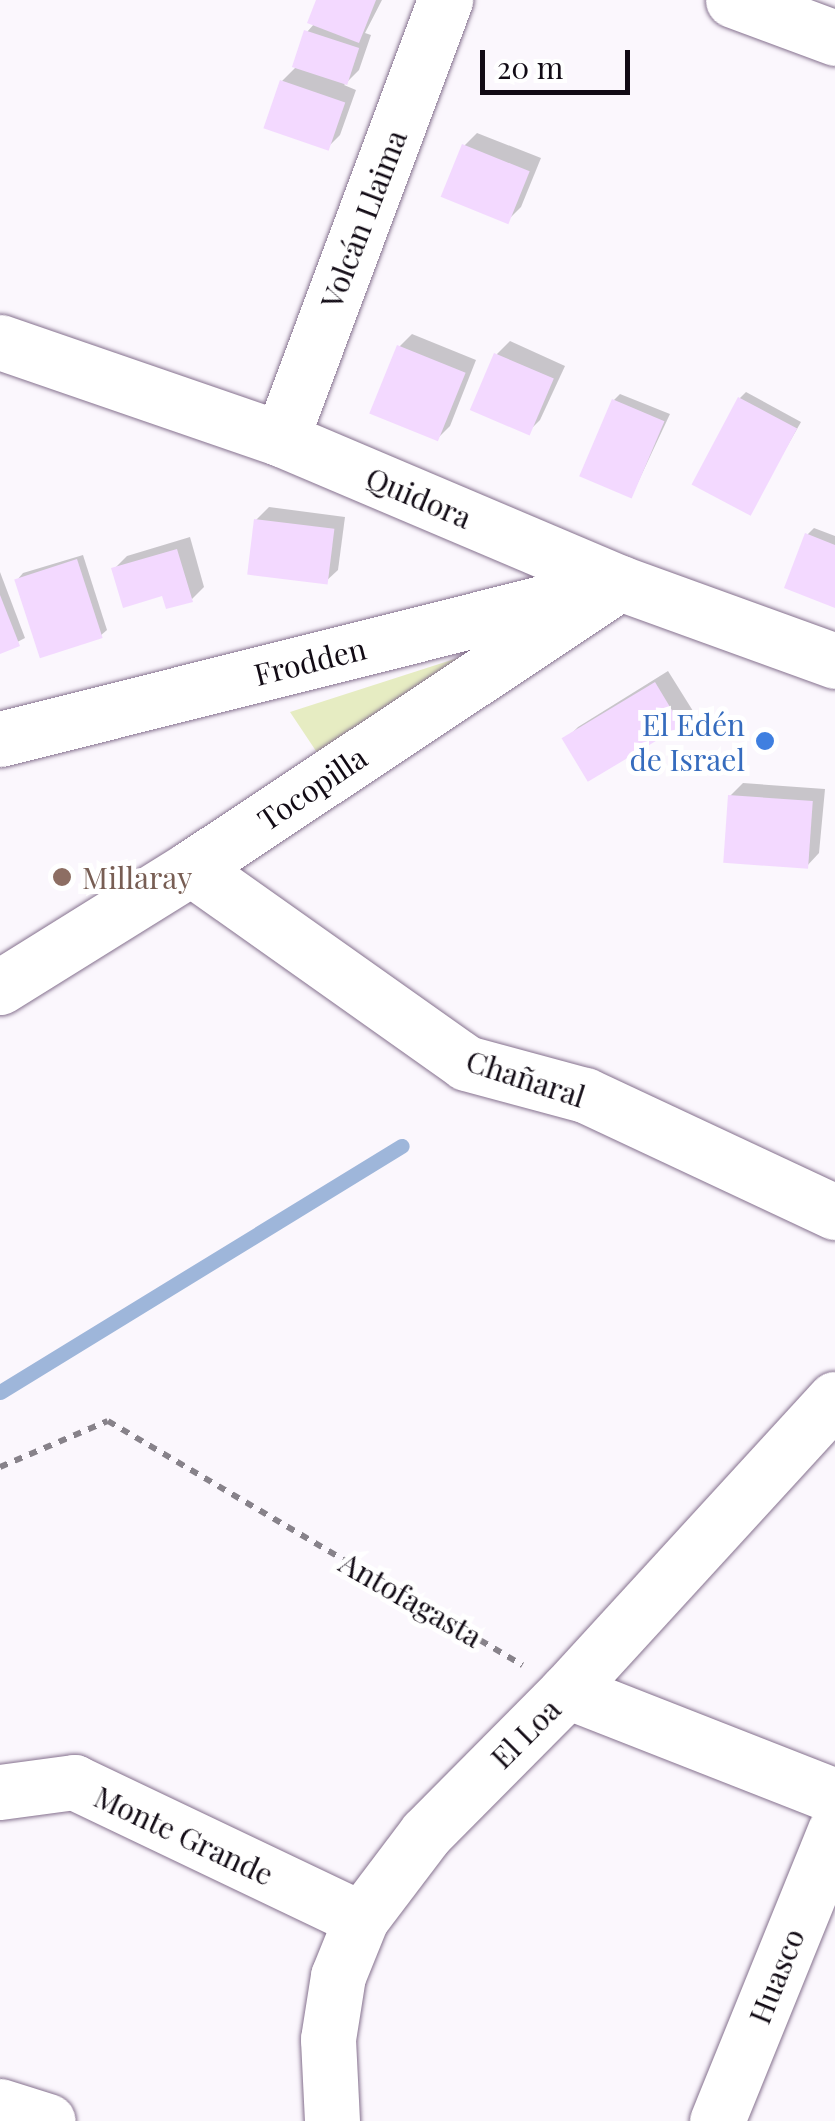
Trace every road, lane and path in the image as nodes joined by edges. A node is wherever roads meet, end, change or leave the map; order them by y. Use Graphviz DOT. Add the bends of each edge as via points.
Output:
graph roads {
  1 [pos="445,0"];
  2 [pos="733,0"];
  3 [pos="835,38"];
  4 [pos="0,342"];
  5 [pos="281,439"];
  6 [pos="620,583"];
  7 [pos="835,661"];
  8 [pos="0,739"];
  9 [pos="191,868"];
  10 [pos="0,987"];
  11 [pos="835,1212"];
  12 [pos="835,1399"];
  13 [pos="0,1467"];
  14 [pos="567,1691"];
  15 [pos="0,1792"];
  16 [pos="835,1796"];
  17 [pos="835,1830"];
  18 [pos="361,1919"];
  19 [pos="0,2106"];
  20 [pos="48,2121"];
  21 [pos="332,2121"];
  22 [pos="717,2121"];
  1 -- 5 [label="street, Volcán Llaima"];
  2 -- 3 [label="street"];
  4 -- 5 [label="street, Quidora"];
  5 -- 6 [label="street, Quidora"];
  6 -- 7 [label="street, Quidora"];
  6 -- 8 [label="street, Frodden"];
  6 -- 9 [label="street, Tocopilla"];
  9 -- 10 [label="street, Tocopilla"];
  9 -- 11 [label="street, Chañaral" via="466,1063 585,1095"];
  12 -- 14 [label="street, El Loa"];
  13 -- 14 [label="path, Antofagasta" via="108,1421"];
  14 -- 16 [label="street"];
  14 -- 18 [label="street, El Loa" via="426,1832"];
  15 -- 18 [label="street, Monte Grande" via="74,1782"];
  17 -- 22 [label="street, Huasco"];
  18 -- 21 [label="street, El Loa" via="338,1976 328,2039"];
  19 -- 20 [label="street"];
}
